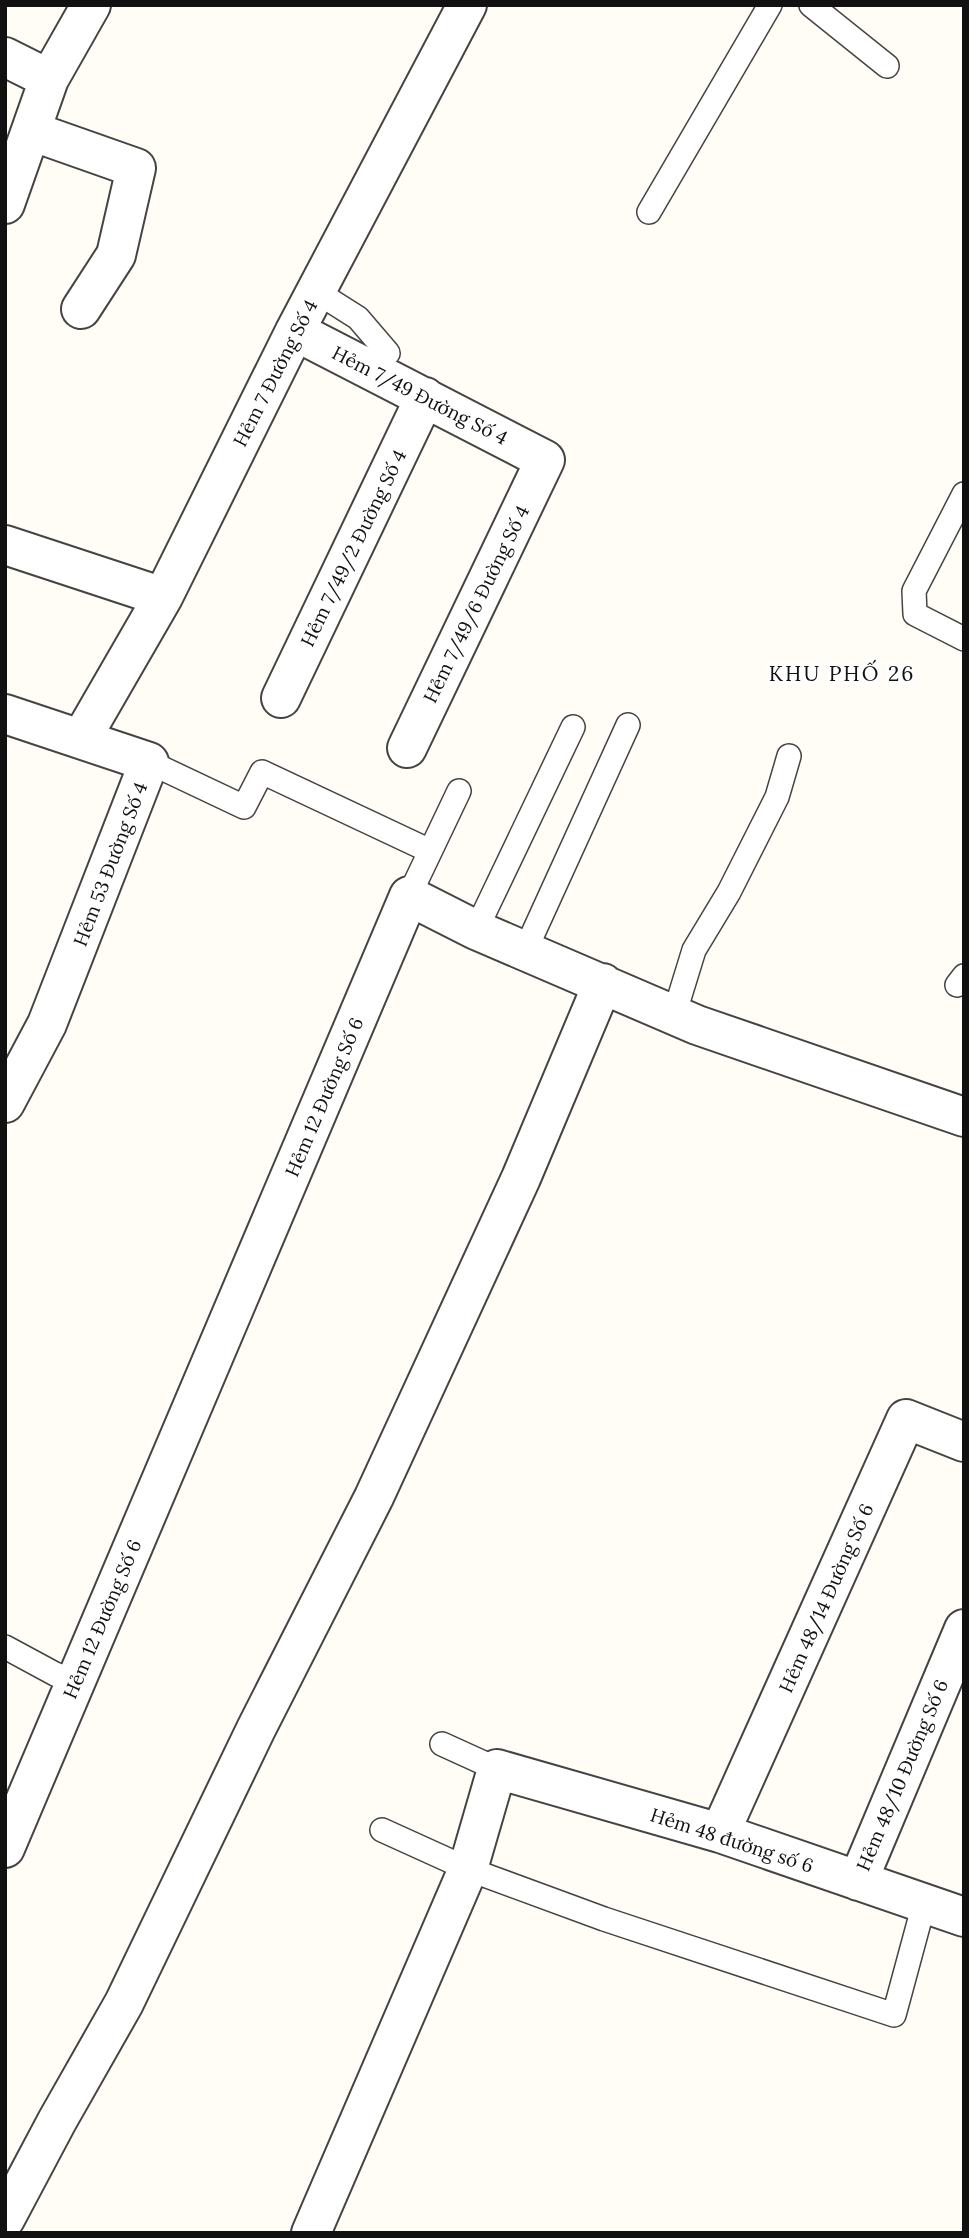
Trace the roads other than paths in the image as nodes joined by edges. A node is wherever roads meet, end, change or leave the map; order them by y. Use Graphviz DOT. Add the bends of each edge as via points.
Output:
graph roads {
  1 [pos="91,5"];
  2 [pos="467,5"];
  3 [pos="770,5"];
  4 [pos="811,5"];
  5 [pos="5,57"];
  6 [pos="887,66"];
  7 [pos="49,79"];
  8 [pos="31,131"];
  9 [pos="5,204"];
  10 [pos="649,212"];
  11 [pos="317,292"];
  12 [pos="81,309"];
  13 [pos="295,331"];
  14 [pos="388,353"];
  15 [pos="425,397"];
  16 [pos="545,460"];
  17 [pos="964,494"];
  18 [pos="5,545"];
  19 [pos="163,597"];
  20 [pos="964,639"];
  21 [pos="281,698"];
  22 [pos="5,714"];
  23 [pos="628,725"];
  24 [pos="573,727"];
  25 [pos="81,738"];
  26 [pos="407,748"];
  27 [pos="789,756"];
  28 [pos="149,762"];
  29 [pos="459,791"];
  30 [pos="430,852"];
  31 [pos="409,896"];
  32 [pos="476,930"];
  33 [pos="525,951"];
  34 [pos="603,984"];
  35 [pos="674,1016"];
  36 [pos="5,1103"];
  37 [pos="964,1117"];
  38 [pos="964,1442"];
  39 [pos="964,1629"];
  40 [pos="5,1647"];
  41 [pos="75,1682"];
  42 [pos="442,1744"];
  43 [pos="497,1769"];
  44 [pos="382,1830"];
  45 [pos="720,1833"];
  46 [pos="5,1848"];
  47 [pos="468,1869"];
  48 [pos="858,1881"];
  49 [pos="924,1904"];
  50 [pos="964,1917"];
  51 [pos="5,2219"];
  52 [pos="311,2233"];
  1 -- 7 [label="street"];
  2 -- 11 [label="street, Hẻm 7 Đường Số 4"];
  3 -- 10 [label="lane"];
  4 -- 6 [label="lane"];
  5 -- 7 [label="street"];
  7 -- 8 [label="street"];
  8 -- 9 [label="street"];
  8 -- 12 [label="street" via="136,168 116,255"];
  11 -- 13 [label="street, Hẻm 7 Đường Số 4"];
  11 -- 14 [label="lane" via="358,318"];
  13 -- 15 [label="street, Hẻm 7/49 Đường Số 4"];
  13 -- 19 [label="street, Hẻm 7 Đường Số 4"];
  15 -- 16 [label="street, Hẻm 7/49 Đường Số 4"];
  15 -- 21 [label="street, Hẻm 7/49/2 Đường Số 4"];
  16 -- 26 [label="street, Hẻm 7/49/6 Đường Số 4"];
  17 -- 20 [label="lane" via="914,591 915,614"];
  18 -- 19 [label="street"];
  19 -- 25 [label="street, Hẻm 7 Đường Số 4"];
  22 -- 25 [label="street, Hẻm 53 Đường Số 4"];
  23 -- 33 [label="lane"];
  24 -- 32 [label="lane"];
  25 -- 28 [label="street, Hẻm 53 Đường Số 4"];
  27 -- 35 [label="lane" via="777,797 694,950"];
  28 -- 30 [label="lane" via="244,807 262,772"];
  28 -- 36 [label="street, Hẻm 53 Đường Số 4" via="47,1024"];
  29 -- 30 [label="lane"];
  30 -- 31 [label="lane"];
  31 -- 32 [label="street"];
  31 -- 41 [label="street, Hẻm 12 Đường Số 6"];
  32 -- 33 [label="street"];
  33 -- 34 [label="street"];
  34 -- 35 [label="street"];
  34 -- 51 [label="street" via="522,1178 374,1497 124,2003"];
  35 -- 37 [label="street"];
  38 -- 45 [label="street, Hẻm 48/14 Đường Số 6" via="906,1419"];
  39 -- 48 [label="street, Hẻm 48/10 Đường Số 6"];
  40 -- 41 [label="lane"];
  41 -- 46 [label="street, Hẻm 12 Đường Số 6"];
  42 -- 43 [label="lane"];
  43 -- 45 [label="street, Hẻm 48 đường số 6"];
  43 -- 47 [label="street"];
  44 -- 47 [label="lane"];
  45 -- 48 [label="street, Hẻm 48 đường số 6"];
  47 -- 49 [label="lane" via="894,2015"];
  47 -- 52 [label="street"];
  48 -- 49 [label="street, Hẻm 48 đường số 6"];
  49 -- 50 [label="street, Hẻm 48 đường số 6"];
}
